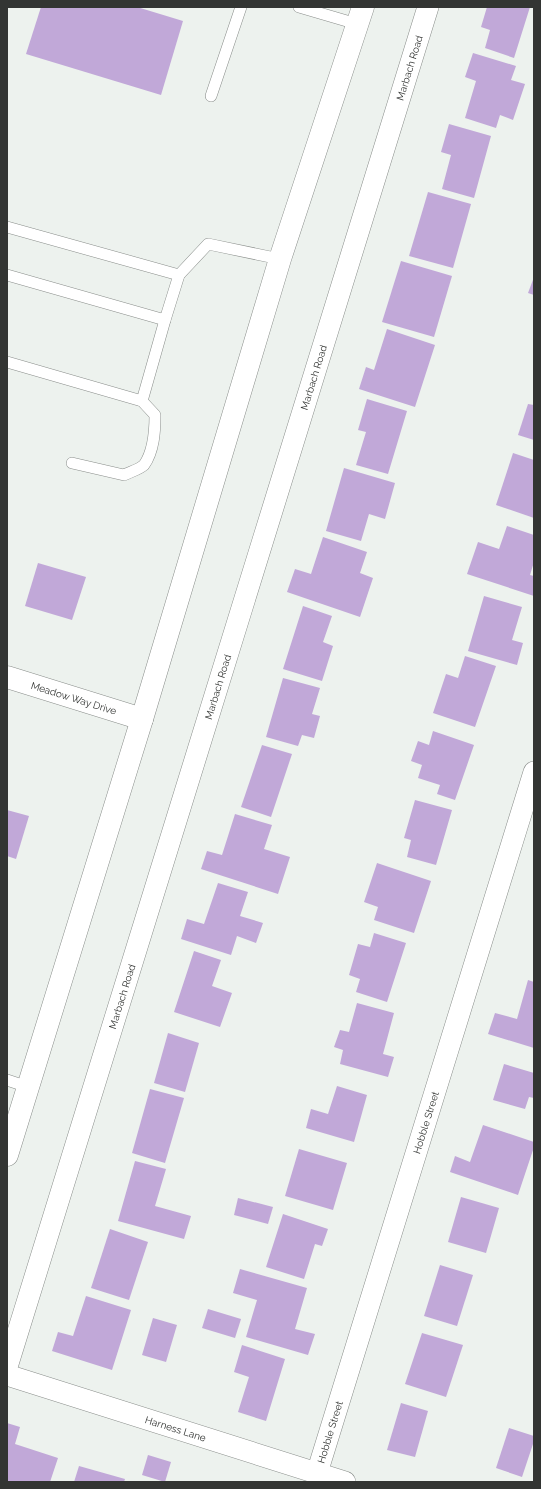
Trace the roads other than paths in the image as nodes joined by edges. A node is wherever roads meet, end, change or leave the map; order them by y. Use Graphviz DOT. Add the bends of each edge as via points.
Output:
graph roads {
  1 [pos="240,7"];
  2 [pos="299,7"];
  3 [pos="428,7"];
  4 [pos="360,15"];
  5 [pos="211,96"];
  6 [pos="7,227"];
  7 [pos="280,259"];
  8 [pos="7,275"];
  9 [pos="179,275"];
  10 [pos="165,320"];
  11 [pos="7,362"];
  12 [pos="142,401"];
  13 [pos="72,463"];
  14 [pos="7,677"];
  15 [pos="142,719"];
  16 [pos="534,772"];
  17 [pos="7,1080"];
  18 [pos="28,1087"];
  19 [pos="7,1155"];
  20 [pos="7,1367"];
  21 [pos="7,1375"];
  22 [pos="317,1474"];
  23 [pos="345,1482"];
  1 -- 5 [label="lane"];
  2 -- 4 [label="lane" via="320,12"];
  3 -- 20 [label="street, Marbach Road"];
  4 -- 7 [label="main road"];
  6 -- 9 [label="lane"];
  7 -- 9 [label="lane" via="208,244"];
  7 -- 15 [label="main road"];
  8 -- 10 [label="lane"];
  9 -- 10 [label="lane"];
  10 -- 12 [label="lane"];
  11 -- 12 [label="lane"];
  12 -- 13 [label="lane" via="155,415 155,433 143,466 124,475"];
  14 -- 15 [label="main road, Meadow Way Drive"];
  15 -- 18 [label="main road"];
  16 -- 22 [label="street, Hobble Street"];
  17 -- 18 [label="lane"];
  18 -- 19 [label="main road"];
  21 -- 22 [label="street, Harness Lane"];
  22 -- 23 [label="street, Harness Lane"];
}
